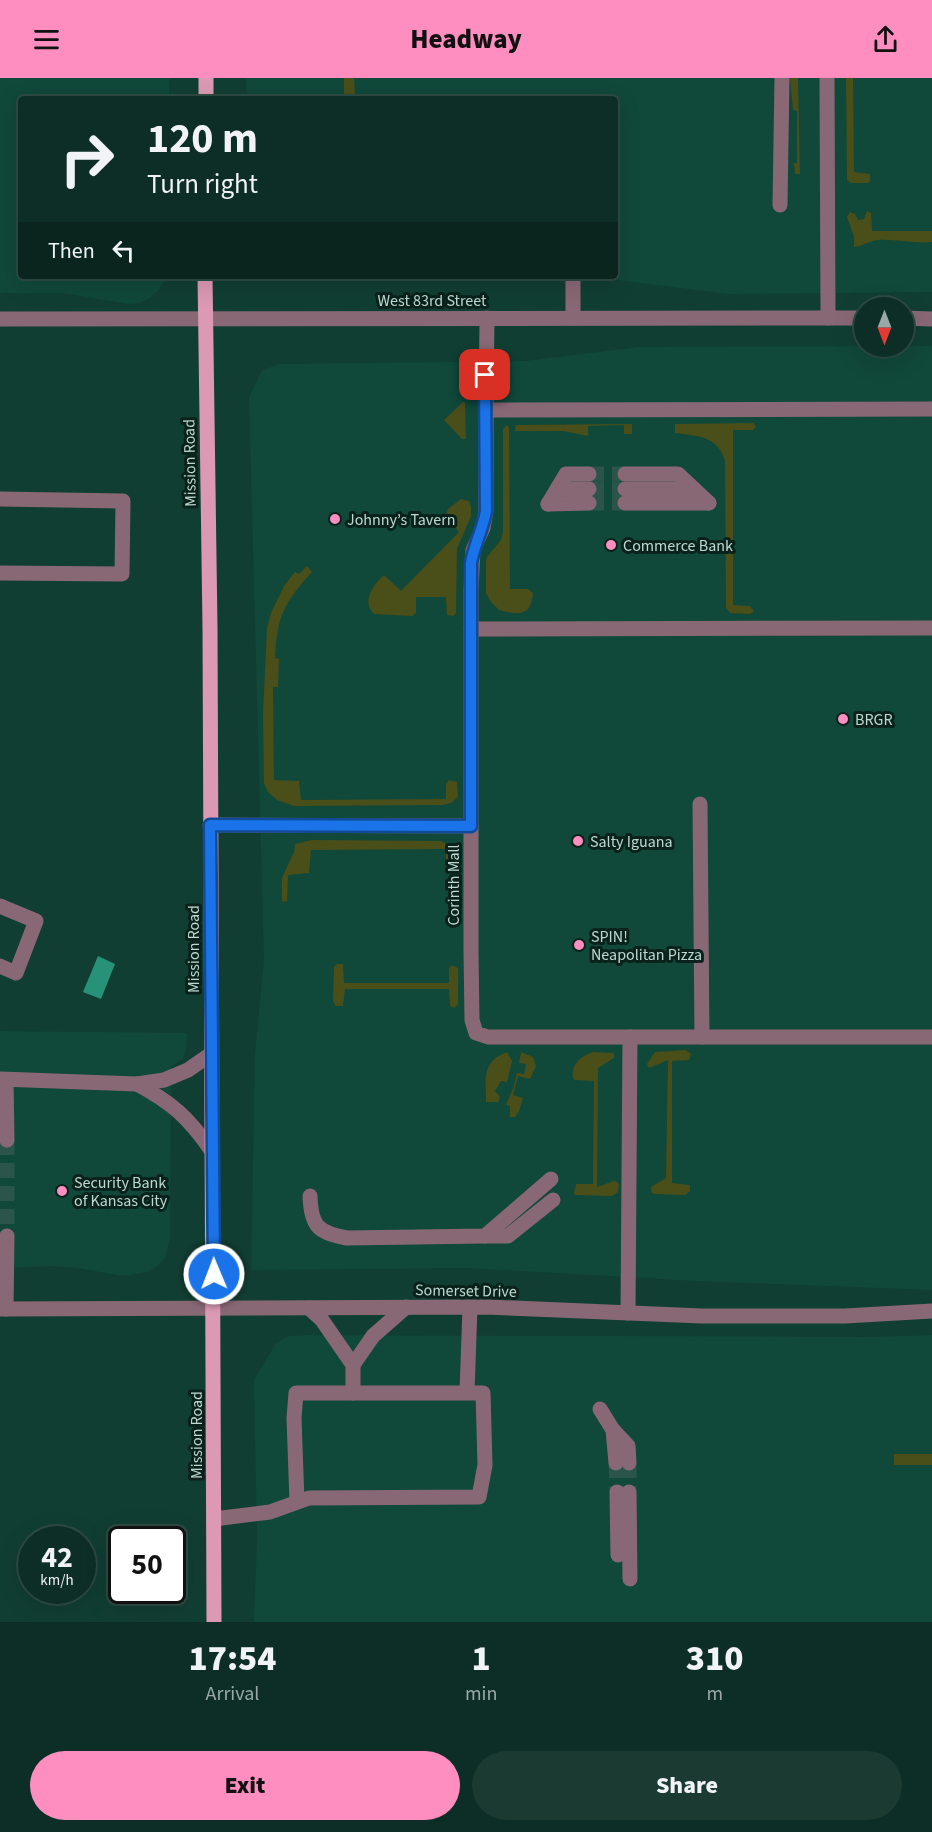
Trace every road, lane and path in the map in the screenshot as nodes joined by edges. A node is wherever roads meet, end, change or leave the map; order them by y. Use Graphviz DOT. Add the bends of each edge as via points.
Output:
graph roads {
  1 [pos="206,78"];
  2 [pos="782,78"];
  3 [pos="827,78"];
  4 [pos="206,96"];
  5 [pos="780,205"];
  6 [pos="205,279"];
  7 [pos="573,279"];
  8 [pos="205,318"];
  9 [pos="487,318"];
  10 [pos="573,318"];
  11 [pos="828,318"];
  12 [pos="854,318"];
  13 [pos="914,318"];
  14 [pos="932,318"];
  15 [pos="0,320"];
  16 [pos="932,409"];
  17 [pos="486,410"];
  18 [pos="0,499"];
  19 [pos="709,503"];
  20 [pos="548,504"];
  21 [pos="0,573"];
  22 [pos="932,628"];
  23 [pos="471,629"];
  24 [pos="700,804"];
  25 [pos="210,825"];
  26 [pos="471,826"];
  27 [pos="0,906"];
  28 [pos="0,966"];
  29 [pos="630,1037"];
  30 [pos="702,1037"];
  31 [pos="932,1037"];
  32 [pos="211,1054"];
  33 [pos="3,1079"];
  34 [pos="136,1084"];
  35 [pos="7,1140"];
  36 [pos="212,1150"];
  37 [pos="552,1179"];
  38 [pos="309,1196"];
  39 [pos="553,1200"];
  40 [pos="7,1236"];
  41 [pos="485,1236"];
  42 [pos="406,1307"];
  43 [pos="214,1308"];
  44 [pos="309,1308"];
  45 [pos="470,1308"];
  46 [pos="3,1309"];
  47 [pos="932,1311"];
  48 [pos="628,1313"];
  49 [pos="353,1365"];
  50 [pos="353,1392"];
  51 [pos="467,1392"];
  52 [pos="600,1409"];
  53 [pos="622,1463"];
  54 [pos="297,1502"];
  55 [pos="214,1519"];
  56 [pos="618,1555"];
  57 [pos="630,1579"];
  58 [pos="214,1622"];
  1 -- 4 [label="main road"];
  2 -- 5 [label="street"];
  3 -- 11 [label="street"];
  6 -- 8 [label="main road, Mission Road"];
  7 -- 10 [label="street"];
  8 -- 9 [label="street, West 83rd Street"];
  8 -- 15 [label="street, West 83rd Street"];
  8 -- 25 [label="main road, Mission Road"];
  9 -- 10 [label="street, West 83rd Street"];
  9 -- 17 [label="street, Corinth Mall"];
  10 -- 11 [label="street, West 83rd Street"];
  11 -- 12 [label="street, West 83rd Street"];
  13 -- 14 [label="street"];
  16 -- 17 [label="street"];
  17 -- 23 [label="street, Corinth Mall" via="486,511 472,557"];
  18 -- 21 [label="street" via="123,501 122,574"];
  19 -- 19 [label="street" via="678,474 625,489"];
  20 -- 20 [label="street" via="589,489 557,489"];
  22 -- 23 [label="street"];
  23 -- 26 [label="street, Corinth Mall"];
  24 -- 30 [label="street"];
  25 -- 26 [label="street"];
  25 -- 32 [label="main road, Mission Road"];
  26 -- 29 [label="street, Corinth Mall" via="472,1020 476,1033 488,1037"];
  27 -- 28 [label="street" via="36,921 16,973"];
  29 -- 30 [label="street"];
  29 -- 48 [label="street"];
  30 -- 31 [label="street"];
  32 -- 34 [label="street" via="164,1080"];
  32 -- 36 [label="main road, Mission Road"];
  33 -- 34 [label="street"];
  33 -- 35 [label="street"];
  34 -- 36 [label="street" via="178,1110"];
  36 -- 43 [label="main road, Mission Road"];
  37 -- 41 [label="street"];
  38 -- 41 [label="street" via="314,1223 331,1235"];
  39 -- 41 [label="street" via="508,1236"];
  40 -- 46 [label="street"];
  42 -- 44 [label="street, Somerset Drive"];
  42 -- 45 [label="street, Somerset Drive"];
  42 -- 49 [label="street" via="373,1336"];
  43 -- 44 [label="street, Somerset Drive"];
  43 -- 46 [label="street, Somerset Drive"];
  43 -- 55 [label="main road, Mission Road"];
  44 -- 49 [label="street"];
  45 -- 48 [label="street, Somerset Drive"];
  45 -- 51 [label="street"];
  47 -- 48 [label="street, Somerset Drive" via="845,1316"];
  49 -- 50 [label="street"];
  50 -- 51 [label="street"];
  50 -- 54 [label="street" via="296,1392"];
  51 -- 54 [label="street" via="483,1392 485,1465 478,1497 309,1498"];
  52 -- 53 [label="street" via="613,1430"];
  54 -- 55 [label="street" via="270,1512"];
  55 -- 58 [label="main road, Mission Road"];
  56 -- 57 [label="street" via="623,1492"];
}
